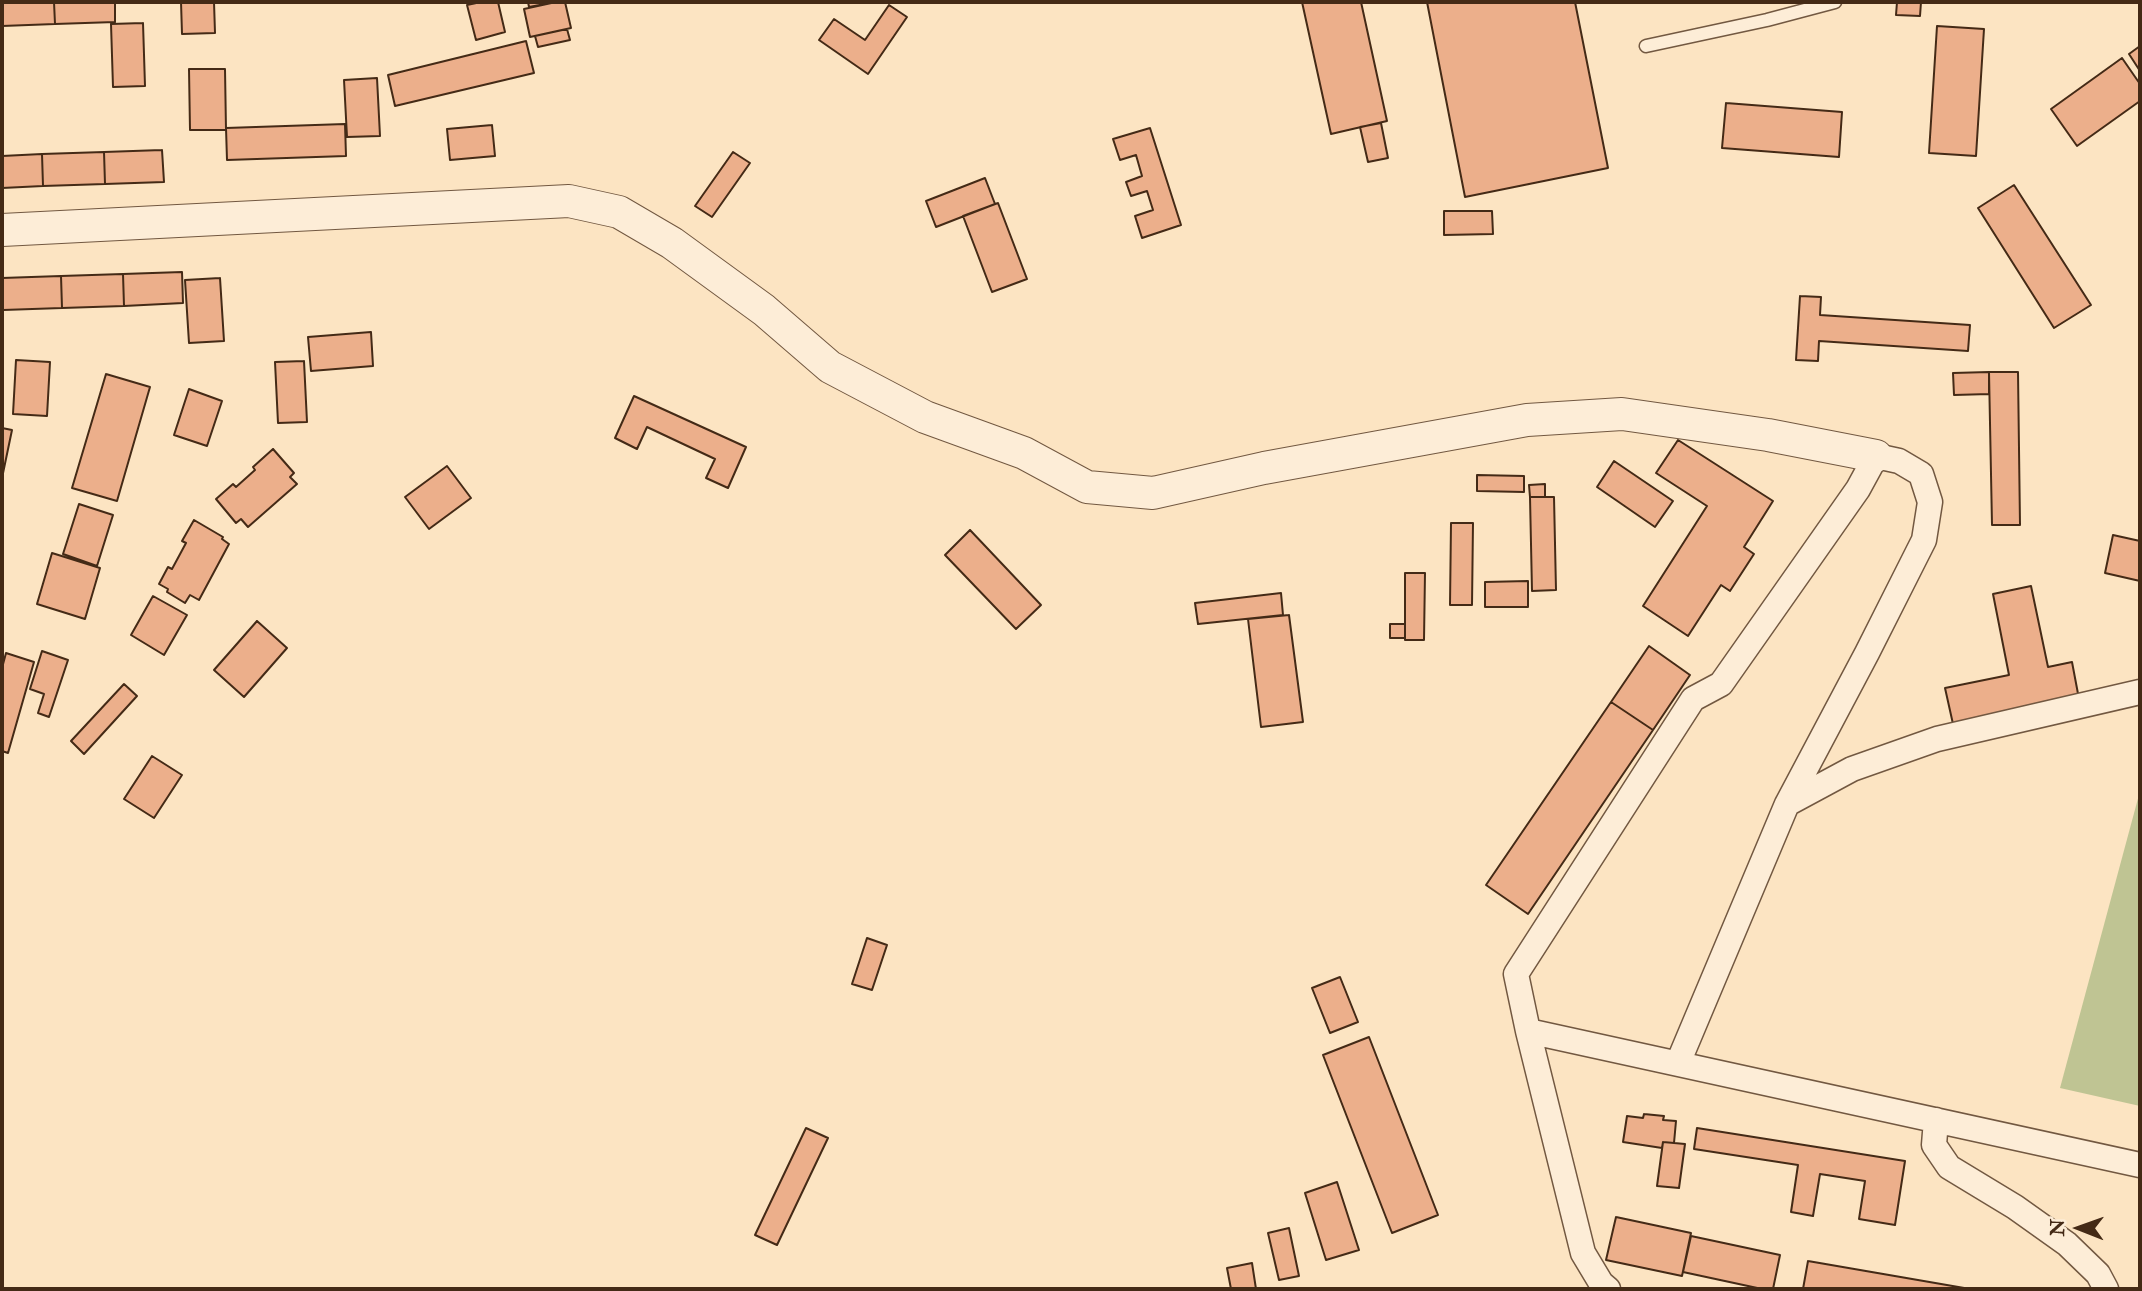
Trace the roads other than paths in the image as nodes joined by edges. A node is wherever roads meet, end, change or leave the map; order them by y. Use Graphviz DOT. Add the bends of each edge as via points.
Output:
graph roads {
  1 [pos="1835,2"];
  2 [pos="1646,46"];
  3 [pos="2,230"];
  4 [pos="1876,456"];
  5 [pos="2140,692"];
  6 [pos="1787,804"];
  7 [pos="1528,1031"];
  8 [pos="1678,1063"];
  9 [pos="1936,1120"];
  10 [pos="2140,1165"];
  11 [pos="1608,1289"];
  12 [pos="2106,1289"];
  1 -- 2 [label="lane"];
  3 -- 4 [label="street" via="569,201 619,212 672,243 764,310 830,367 925,417 1024,453 1087,487 1153,494 1264,468 1527,420 1622,414"];
  4 -- 6 [label="street" via="1899,461 1921,474 1930,502 1924,540"];
  4 -- 7 [label="street" via="1858,489 1721,684 1693,699 1516,974"];
  5 -- 6 [label="street" via="1937,739 1852,769"];
  6 -- 8 [label="street"];
  7 -- 8 [label="street"];
  7 -- 11 [label="street" via="1583,1253"];
  8 -- 9 [label="street"];
  9 -- 10 [label="street"];
  9 -- 12 [label="street" via="1934,1145 1950,1167 2067,1244 2098,1274"];
}
